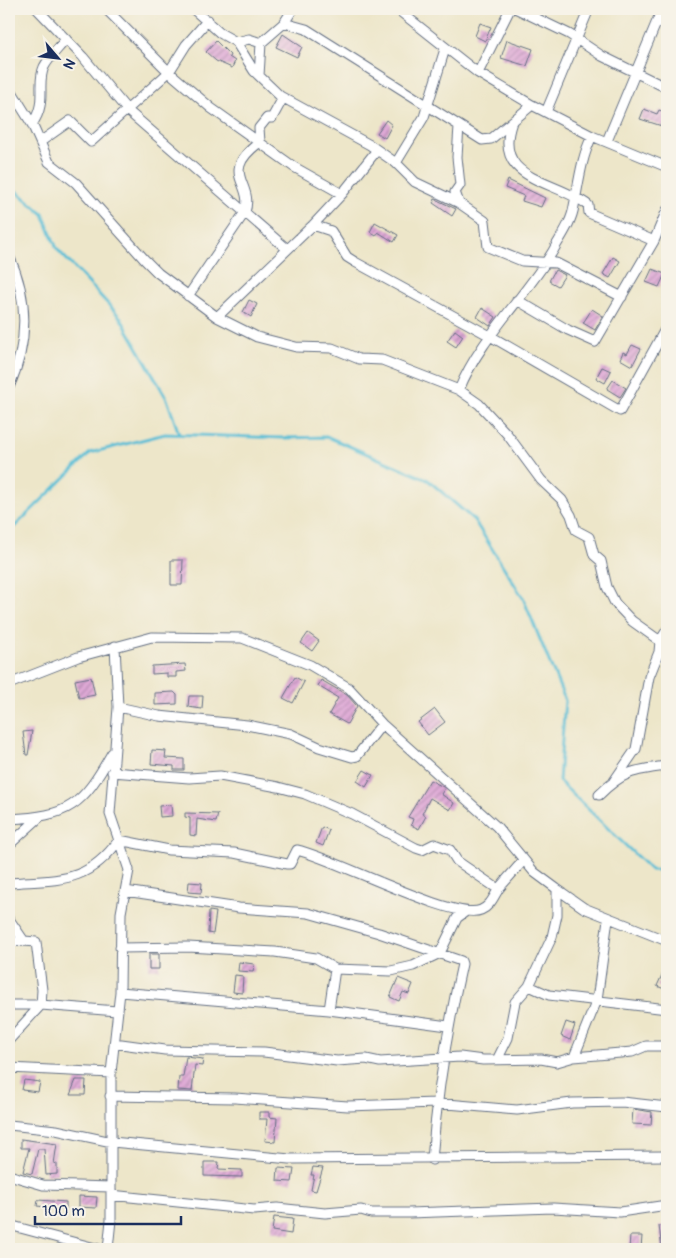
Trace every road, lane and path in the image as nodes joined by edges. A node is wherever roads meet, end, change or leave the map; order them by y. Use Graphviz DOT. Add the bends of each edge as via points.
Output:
graph roads {
  1 [pos="37,9"];
  2 [pos="121,9"];
  3 [pos="194,9"];
  4 [pos="293,9"];
  5 [pos="397,9"];
  6 [pos="510,9"];
  7 [pos="517,9"];
  8 [pos="589,9"];
  9 [pos="662,9"];
  10 [pos="110,12"];
  11 [pos="208,20"];
  12 [pos="284,23"];
  13 [pos="66,39"];
  14 [pos="575,40"];
  15 [pos="236,42"];
  16 [pos="261,43"];
  17 [pos="445,49"];
  18 [pos="170,72"];
  19 [pos="478,73"];
  20 [pos="635,74"];
  21 [pos="259,76"];
  22 [pos="9,87"];
  23 [pos="667,88"];
  24 [pos="283,98"];
  25 [pos="429,105"];
  26 [pos="532,105"];
  27 [pos="128,110"];
  28 [pos="546,112"];
  29 [pos="512,122"];
  30 [pos="32,124"];
  31 [pos="459,126"];
  32 [pos="592,136"];
  33 [pos="607,141"];
  34 [pos="40,142"];
  35 [pos="260,142"];
  36 [pos="377,150"];
  37 [pos="396,163"];
  38 [pos="667,167"];
  39 [pos="342,194"];
  40 [pos="575,196"];
  41 [pos="459,203"];
  42 [pos="667,210"];
  43 [pos="245,212"];
  44 [pos="313,225"];
  45 [pos="654,240"];
  46 [pos="286,249"];
  47 [pos="9,256"];
  48 [pos="545,262"];
  49 [pos="188,296"];
  50 [pos="622,297"];
  51 [pos="517,300"];
  52 [pos="217,317"];
  53 [pos="667,326"];
  54 [pos="492,337"];
  55 [pos="9,385"];
  56 [pos="459,390"];
  57 [pos="667,630"];
  58 [pos="660,641"];
  59 [pos="115,646"];
  60 [pos="9,684"];
  61 [pos="118,707"];
  62 [pos="382,724"];
  63 [pos="114,748"];
  64 [pos="667,766"];
  65 [pos="112,772"];
  66 [pos="614,781"];
  67 [pos="600,795"];
  68 [pos="41,816"];
  69 [pos="9,818"];
  70 [pos="119,840"];
  71 [pos="9,845"];
  72 [pos="523,861"];
  73 [pos="9,883"];
  74 [pos="498,889"];
  75 [pos="557,889"];
  76 [pos="125,891"];
  77 [pos="465,912"];
  78 [pos="9,919"];
  79 [pos="608,919"];
  80 [pos="24,941"];
  81 [pos="667,941"];
  82 [pos="9,942"];
  83 [pos="120,948"];
  84 [pos="440,953"];
  85 [pos="335,969"];
  86 [pos="529,986"];
  87 [pos="120,992"];
  88 [pos="597,1000"];
  89 [pos="9,1005"];
  90 [pos="41,1005"];
  91 [pos="667,1009"];
  92 [pos="329,1010"];
  93 [pos="117,1011"];
  94 [pos="448,1026"];
  95 [pos="9,1040"];
  96 [pos="114,1043"];
  97 [pos="667,1046"];
  98 [pos="574,1057"];
  99 [pos="443,1058"];
  100 [pos="497,1060"];
  101 [pos="9,1068"];
  102 [pos="111,1073"];
  103 [pos="110,1096"];
  104 [pos="436,1103"];
  105 [pos="667,1107"];
  106 [pos="9,1125"];
  107 [pos="112,1142"];
  108 [pos="667,1156"];
  109 [pos="432,1160"];
  110 [pos="9,1175"];
  111 [pos="111,1191"];
  112 [pos="667,1205"];
  113 [pos="9,1226"];
  114 [pos="98,1249"];
  115 [pos="108,1249"];
  1 -- 13 [label="street"];
  2 -- 10 [label="street"];
  3 -- 11 [label="street"];
  4 -- 12 [label="street"];
  5 -- 17 [label="street"];
  6 -- 19 [label="street"];
  7 -- 14 [label="street"];
  8 -- 14 [label="street"];
  9 -- 20 [label="street"];
  10 -- 18 [label="street"];
  11 -- 15 [label="street" via="220,33"];
  11 -- 18 [label="street" via="186,45"];
  12 -- 16 [label="street"];
  12 -- 25 [label="street" via="306,30"];
  13 -- 27 [label="street"];
  13 -- 30 [label="street" via="44,67 42,100"];
  14 -- 20 [label="street"];
  14 -- 28 [label="street"];
  15 -- 16 [label="street" via="249,39"];
  15 -- 21 [label="street"];
  16 -- 21 [label="street"];
  17 -- 19 [label="street"];
  17 -- 25 [label="street"];
  18 -- 27 [label="street"];
  18 -- 35 [label="street" via="211,108"];
  19 -- 26 [label="street"];
  20 -- 23 [label="street"];
  20 -- 33 [label="street"];
  21 -- 24 [label="street"];
  22 -- 30 [label="street"];
  24 -- 35 [label="street" via="272,118 267,118 259,128"];
  24 -- 36 [label="street"];
  25 -- 31 [label="street"];
  25 -- 37 [label="street"];
  26 -- 28 [label="street"];
  26 -- 29 [label="street"];
  27 -- 34 [label="street" via="91,142 70,122"];
  27 -- 43 [label="street"];
  28 -- 32 [label="street"];
  29 -- 31 [label="street" via="487,140"];
  29 -- 40 [label="street" via="508,147 516,169"];
  30 -- 34 [label="street"];
  31 -- 41 [label="street" via="457,158 460,186 455,192"];
  32 -- 33 [label="street"];
  32 -- 40 [label="street" via="584,154"];
  33 -- 38 [label="street"];
  34 -- 49 [label="street" via="49,162 76,182 151,267"];
  35 -- 39 [label="street"];
  35 -- 43 [label="street" via="245,155 238,169"];
  36 -- 37 [label="street"];
  36 -- 39 [label="street"];
  37 -- 41 [label="street" via="415,182"];
  39 -- 44 [label="street"];
  40 -- 45 [label="street" via="588,206 589,213"];
  40 -- 48 [label="street" via="571,217"];
  41 -- 48 [label="street" via="485,221 488,247 522,261"];
  42 -- 45 [label="street"];
  43 -- 46 [label="street"];
  43 -- 49 [label="street"];
  44 -- 46 [label="street"];
  44 -- 54 [label="street" via="331,231 345,254 355,262"];
  45 -- 50 [label="street"];
  46 -- 52 [label="street"];
  47 -- 55 [label="street" via="22,295 25,328 19,360"];
  48 -- 50 [label="street" via="556,262"];
  48 -- 51 [label="street"];
  49 -- 52 [label="street"];
  50 -- 51 [label="street" via="595,342"];
  51 -- 54 [label="street"];
  52 -- 56 [label="street" via="257,337 296,347 332,348 359,359 382,360"];
  53 -- 54 [label="street" via="620,411"];
  54 -- 56 [label="street" via="468,367"];
  56 -- 58 [label="street" via="494,418 540,480 562,500 576,530 589,537 616,603 632,621"];
  57 -- 58 [label="street"];
  58 -- 66 [label="street" via="649,677 636,749"];
  59 -- 60 [label="street" via="78,656"];
  59 -- 61 [label="street"];
  59 -- 62 [label="street" via="152,637 242,638 310,664 335,679"];
  61 -- 62 [label="street" via="159,716 247,725 291,734 352,757 357,756"];
  61 -- 63 [label="street"];
  62 -- 72 [label="street" via="497,827"];
  63 -- 65 [label="street"];
  63 -- 68 [label="street" via="102,772 76,805"];
  64 -- 66 [label="street" via="645,767"];
  65 -- 70 [label="street" via="110,814"];
  65 -- 74 [label="street" via="189,778 220,776 305,794 352,814 416,848 422,850 434,844 450,850 457,861"];
  66 -- 67 [label="street"];
  68 -- 69 [label="street"];
  68 -- 71 [label="street"];
  70 -- 73 [label="street" via="109,854 83,873 64,880"];
  70 -- 76 [label="street" via="129,870"];
  70 -- 77 [label="street" via="169,850 234,853 287,864 300,850 439,906"];
  72 -- 74 [label="street"];
  72 -- 75 [label="street"];
  74 -- 77 [label="street" via="496,898 483,910"];
  75 -- 79 [label="street" via="584,908"];
  75 -- 86 [label="street" via="557,915 552,937"];
  76 -- 83 [label="street"];
  76 -- 84 [label="street" via="239,908 308,913"];
  77 -- 84 [label="street" via="457,918"];
  78 -- 80 [label="street"];
  79 -- 81 [label="street"];
  79 -- 88 [label="street"];
  80 -- 82 [label="street"];
  80 -- 90 [label="street" via="36,942"];
  83 -- 85 [label="street" via="188,947 275,952 316,958"];
  83 -- 87 [label="street"];
  84 -- 85 [label="street" via="403,970 366,972"];
  84 -- 94 [label="street" via="462,964"];
  85 -- 92 [label="street"];
  86 -- 88 [label="street" via="548,995"];
  86 -- 100 [label="street" via="515,1002 508,1038"];
  87 -- 92 [label="street"];
  87 -- 93 [label="street"];
  88 -- 91 [label="street"];
  88 -- 98 [label="street"];
  89 -- 90 [label="street"];
  90 -- 93 [label="street"];
  90 -- 95 [label="street"];
  92 -- 94 [label="street"];
  93 -- 96 [label="street"];
  94 -- 99 [label="street"];
  96 -- 99 [label="street" via="165,1050 271,1053 337,1061 404,1062"];
  96 -- 102 [label="street"];
  97 -- 98 [label="street"];
  98 -- 100 [label="street" via="557,1062"];
  99 -- 100 [label="street"];
  99 -- 104 [label="street"];
  101 -- 102 [label="street"];
  102 -- 103 [label="street"];
  103 -- 104 [label="street" via="235,1098 348,1106"];
  103 -- 107 [label="street"];
  104 -- 105 [label="street" via="517,1110 572,1103 622,1102"];
  104 -- 109 [label="street"];
  106 -- 107 [label="street" via="56,1130"];
  107 -- 109 [label="street" via="290,1159"];
  107 -- 111 [label="street"];
  108 -- 109 [label="street"];
  110 -- 111 [label="street" via="43,1185"];
  111 -- 112 [label="street" via="254,1210 277,1208 325,1213 553,1208 620,1212"];
  111 -- 115 [label="street"];
  113 -- 114 [label="street"];
}
